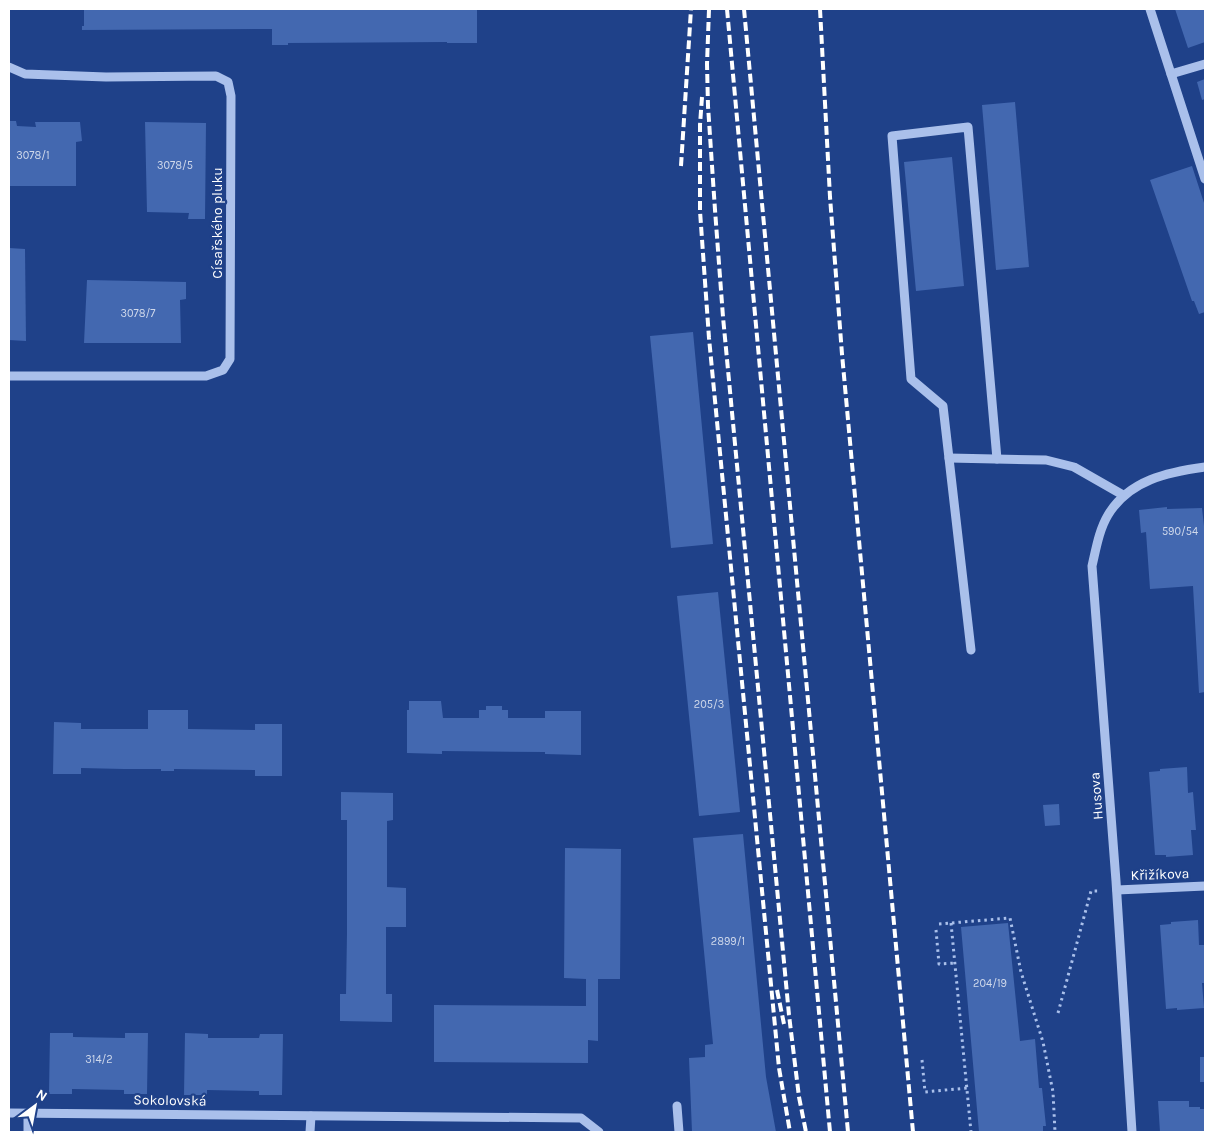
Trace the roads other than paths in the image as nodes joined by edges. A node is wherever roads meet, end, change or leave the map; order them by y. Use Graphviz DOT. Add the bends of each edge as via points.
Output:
graph roads {
  1 [pos="1150,9"];
  2 [pos="1205,64"];
  3 [pos="9,67"];
  4 [pos="1171,74"];
  5 [pos="1205,178"];
  6 [pos="9,376"];
  7 [pos="949,458"];
  8 [pos="997,459"];
  9 [pos="1205,467"];
  10 [pos="1123,496"];
  11 [pos="971,650"];
  12 [pos="1205,886"];
  13 [pos="1117,890"];
  14 [pos="677,1106"];
  15 [pos="9,1113"];
  16 [pos="28,1113"];
  17 [pos="311,1116"];
  18 [pos="28,1132"];
  19 [pos="310,1132"];
  20 [pos="599,1132"];
  21 [pos="679,1132"];
  22 [pos="1132,1132"];
  1 -- 4 [label="street"];
  2 -- 4 [label="street"];
  3 -- 6 [label="street, Císařského pluku" via="25,74 106,78 216,76 228,82 231,106 230,359 224,370 206,376"];
  4 -- 5 [label="street"];
  7 -- 8 [label="street"];
  7 -- 8 [label="street" via="943,406 911,379 892,136 968,127"];
  7 -- 11 [label="street"];
  8 -- 10 [label="street" via="1046,460 1074,467"];
  9 -- 10 [label="street, Husova" via="1148,479"];
  10 -- 13 [label="street, Husova" via="1108,515 1092,566"];
  12 -- 13 [label="street, Křižíkova"];
  13 -- 22 [label="street, Husova"];
  14 -- 21 [label="street"];
  15 -- 16 [label="street, Sokolovská"];
  16 -- 17 [label="street, Sokolovská"];
  16 -- 18 [label="street"];
  17 -- 19 [label="street"];
  17 -- 20 [label="street, Sokolovská" via="581,1118"];
}
